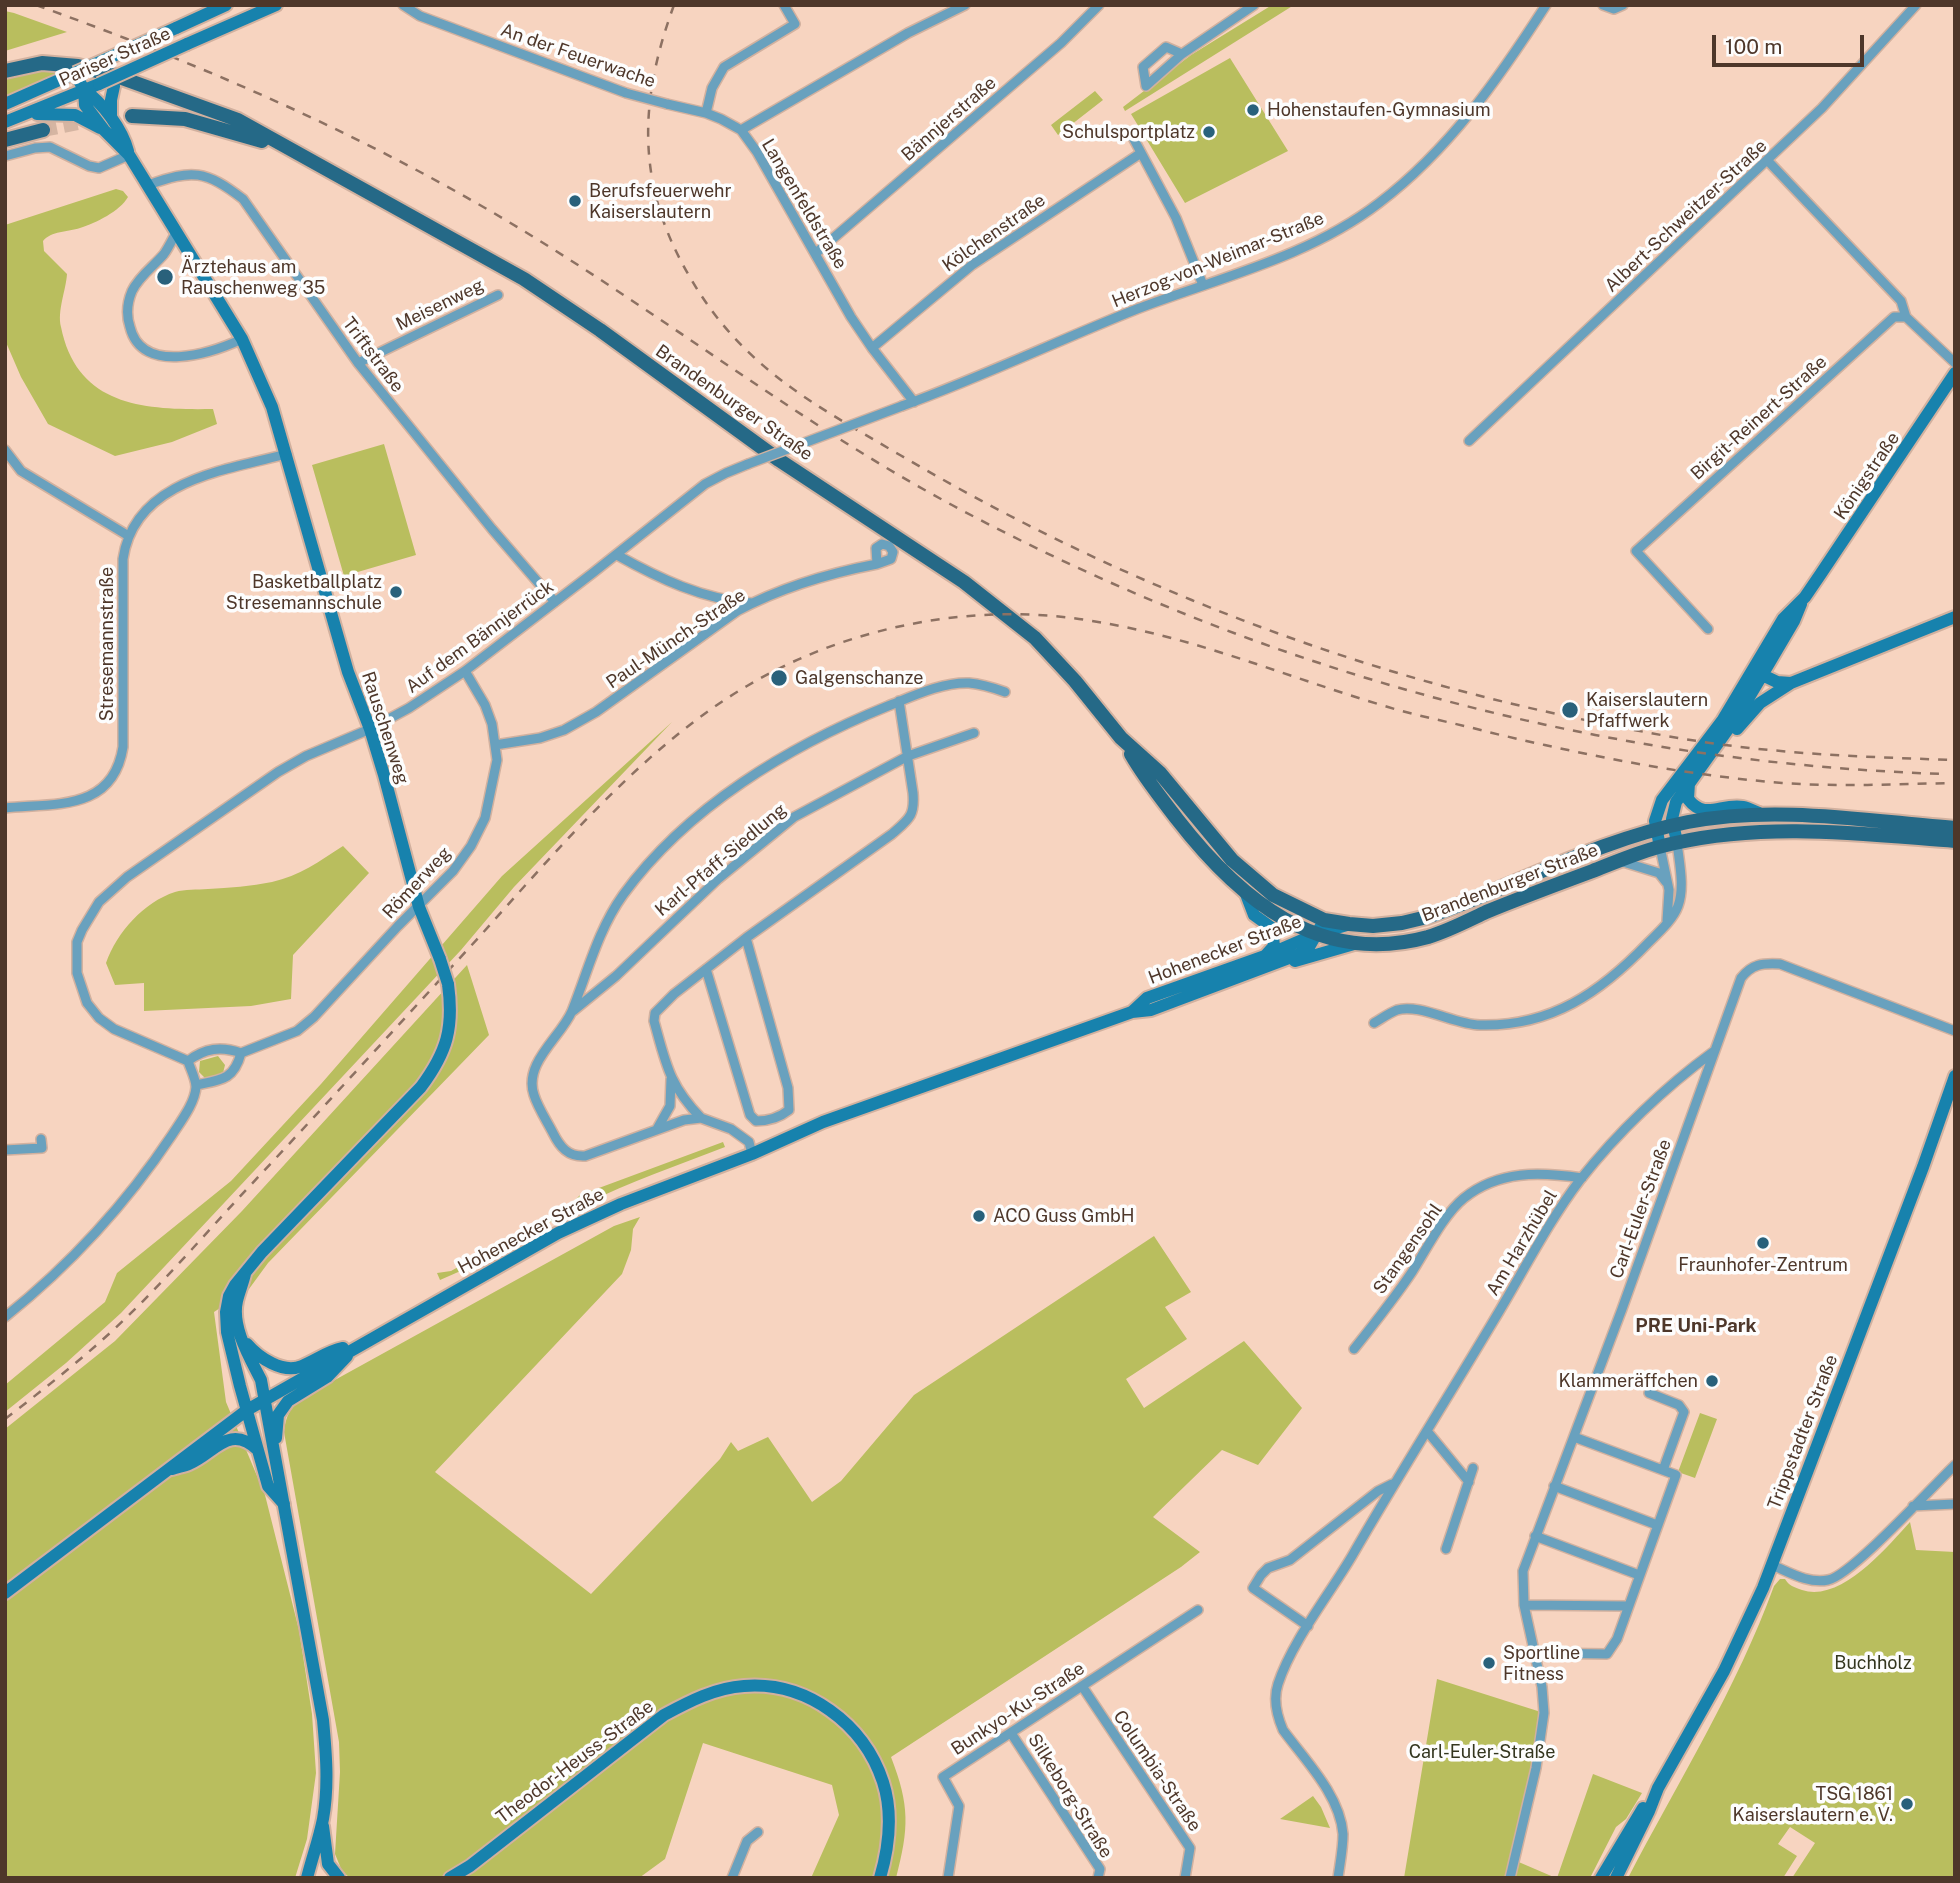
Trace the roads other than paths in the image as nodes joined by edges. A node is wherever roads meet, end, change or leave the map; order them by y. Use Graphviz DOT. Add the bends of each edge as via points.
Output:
graph roads {
  1 [pos="226,5"];
  2 [pos="276,5"];
  3 [pos="404,5"];
  4 [pos="784,5"];
  5 [pos="964,5"];
  6 [pos="1099,5"];
  7 [pos="1254,5"];
  8 [pos="1546,5"];
  9 [pos="1603,5"];
  10 [pos="1623,5"];
  11 [pos="1916,5"];
  12 [pos="1182,54"];
  13 [pos="5,71"];
  14 [pos="124,72"];
  15 [pos="75,73"];
  16 [pos="84,90"];
  17 [pos="5,104"];
  18 [pos="706,113"];
  19 [pos="30,114"];
  20 [pos="132,116"];
  21 [pos="5,122"];
  22 [pos="108,126"];
  23 [pos="43,130"];
  24 [pos="741,130"];
  25 [pos="1130,132"];
  26 [pos="5,140"];
  27 [pos="287,149"];
  28 [pos="1141,153"];
  29 [pos="129,155"];
  30 [pos="5,156"];
  31 [pos="1768,161"];
  32 [pos="148,186"];
  33 [pos="177,231"];
  34 [pos="816,253"];
  35 [pos="1203,285"];
  36 [pos="498,295"];
  37 [pos="1906,317"];
  38 [pos="242,339"];
  39 [pos="872,348"];
  40 [pos="358,363"];
  41 [pos="1955,363"];
  42 [pos="1955,373"];
  43 [pos="914,402"];
  44 [pos="902,406"];
  45 [pos="1469,441"];
  46 [pos="5,450"];
  47 [pos="287,454"];
  48 [pos="127,535"];
  49 [pos="617,555"];
  50 [pos="877,564"];
  51 [pos="555,602"];
  52 [pos="752,603"];
  53 [pos="1955,617"];
  54 [pos="1708,629"];
  55 [pos="466,671"];
  56 [pos="1756,672"];
  57 [pos="1791,683"];
  58 [pos="1006,692"];
  59 [pos="900,701"];
  60 [pos="370,729"];
  61 [pos="974,733"];
  62 [pos="1121,738"];
  63 [pos="495,746"];
  64 [pos="1711,753"];
  65 [pos="908,755"];
  66 [pos="1689,783"];
  67 [pos="5,808"];
  68 [pos="1760,813"];
  69 [pos="1672,826"];
  70 [pos="1955,828"];
  71 [pos="1656,830"];
  72 [pos="1955,841"];
  73 [pos="1677,842"];
  74 [pos="1660,847"];
  75 [pos="1618,861"];
  76 [pos="1669,890"];
  77 [pos="1246,894"];
  78 [pos="419,907"];
  79 [pos="1324,919"];
  80 [pos="1667,921"];
  81 [pos="1349,924"];
  82 [pos="1316,934"];
  83 [pos="746,938"];
  84 [pos="1355,944"];
  85 [pos="1266,962"];
  86 [pos="706,969"];
  87 [pos="571,1012"];
  88 [pos="1374,1023"];
  89 [pos="1955,1031"];
  90 [pos="1714,1051"];
  91 [pos="241,1053"];
  92 [pos="188,1061"];
  93 [pos="1955,1076"];
  94 [pos="671,1079"];
  95 [pos="196,1085"];
  96 [pos="701,1118"];
  97 [pos="657,1129"];
  98 [pos="41,1139"];
  99 [pos="5,1150"];
  100 [pos="752,1154"];
  101 [pos="1582,1178"];
  102 [pos="245,1274"];
  103 [pos="5,1317"];
  104 [pos="242,1338"];
  105 [pos="357,1346"];
  106 [pos="1354,1349"];
  107 [pos="1649,1393"];
  108 [pos="265,1399"];
  109 [pos="247,1409"];
  110 [pos="1427,1431"];
  111 [pos="1574,1437"];
  112 [pos="258,1451"];
  113 [pos="275,1452"];
  114 [pos="1955,1465"];
  115 [pos="1474,1468"];
  116 [pos="1663,1470"];
  117 [pos="165,1471"];
  118 [pos="1469,1482"];
  119 [pos="1394,1483"];
  120 [pos="1554,1486"];
  121 [pos="284,1504"];
  122 [pos="1955,1504"];
  123 [pos="1913,1506"];
  124 [pos="1657,1525"];
  125 [pos="1535,1536"];
  126 [pos="1446,1549"];
  127 [pos="1772,1564"];
  128 [pos="1639,1575"];
  129 [pos="5,1593"];
  130 [pos="1524,1605"];
  131 [pos="1628,1606"];
  132 [pos="1198,1610"];
  133 [pos="1308,1626"];
  134 [pos="1535,1653"];
  135 [pos="1082,1686"];
  136 [pos="1011,1732"];
  137 [pos="1658,1788"];
  138 [pos="323,1821"];
  139 [pos="758,1832"];
  140 [pos="307,1878"];
  141 [pos="339,1878"];
  142 [pos="450,1878"];
  143 [pos="732,1878"];
  144 [pos="880,1878"];
  145 [pos="948,1878"];
  146 [pos="1098,1878"];
  147 [pos="1185,1878"];
  148 [pos="1338,1878"];
  149 [pos="1510,1878"];
  150 [pos="1601,1878"];
  151 [pos="1616,1878"];
  1 -- 15 [label="main road, Pariser Straße, bridge"];
  2 -- 14 [label="main road, Pariser Straße, bridge"];
  3 -- 18 [label="street, An der Feuerwache, bridge" via="420,16 626,93"];
  4 -- 18 [label="street" via="795,24 724,67 712,88"];
  5 -- 24 [label="street, Langenfeldstraße"];
  6 -- 34 [label="street, Bännjerstraße" via="1061,43"];
  7 -- 12 [label="street"];
  8 -- 35 [label="street, Herzog-von-Weimar-Straße" via="1489,90 1432,156 1387,197 1325,237"];
  9 -- 10 [label="street" via="1614,9"];
  11 -- 31 [label="street, Albert-Schweitzer-Straße" via="1845,86"];
  12 -- 12 [label="street" via="1166,47 1143,67 1146,86"];
  13 -- 27 [label="main road, Brandenburger Straße" via="42,63 119,77 238,120"];
  14 -- 16 [label="main road, Pariser Straße, bridge"];
  14 -- 22 [label="main road, bridge" via="114,86"];
  15 -- 16 [label="main road, Rauschenweg"];
  15 -- 17 [label="main road, Pariser Straße"];
  16 -- 19 [label="main road, Pariser Straße"];
  16 -- 22 [label="main road, Rauschenweg" via="97,99"];
  18 -- 24 [label="street, An der Feuerwache"];
  19 -- 21 [label="main road, Pariser Straße"];
  19 -- 22 [label="main road" via="75,115"];
  20 -- 27 [label="main road, Brandenburger Straße" via="185,119"];
  22 -- 29 [label="main road, Rauschenweg" via="126,143"];
  23 -- 26 [label="main road"];
  24 -- 34 [label="street, Langenfeldstraße"];
  25 -- 28 [label="street"];
  27 -- 62 [label="main road, Brandenburger Straße" via="524,279 779,460 964,582 1035,638"];
  28 -- 35 [label="street" via="1176,218"];
  28 -- 39 [label="street, Kölchenstraße" via="972,265"];
  29 -- 30 [label="street" via="99,168 50,147"];
  29 -- 32 [label="main road, Rauschenweg"];
  31 -- 37 [label="street" via="1901,301"];
  31 -- 45 [label="street, Albert-Schweitzer-Straße"];
  32 -- 33 [label="main road, Rauschenweg"];
  32 -- 40 [label="street, Triftstraße" via="177,175 201,174 243,199"];
  33 -- 38 [label="main road, Rauschenweg"];
  33 -- 38 [label="street" via="165,253 133,289 128,305 137,342 155,355 176,357 220,349"];
  34 -- 39 [label="street, Langenfeldstraße"];
  35 -- 43 [label="street, Herzog-von-Weimar-Straße"];
  36 -- 40 [label="street, Meisenweg"];
  37 -- 41 [label="street"];
  37 -- 54 [label="street, Birgit-Reinert-Straße" via="1894,317 1636,551"];
  38 -- 47 [label="main road, Rauschenweg"];
  39 -- 43 [label="street, Langenfeldstraße"];
  40 -- 51 [label="street, Triftstraße"];
  42 -- 56 [label="main road, Königstraße"];
  43 -- 44 [label="street, Herzog-von-Weimar-Straße"];
  44 -- 49 [label="street, Auf dem Bännjerrück, bridge" via="726,472"];
  46 -- 48 [label="street" via="21,471"];
  47 -- 48 [label="street" via="177,487 148,507"];
  47 -- 60 [label="main road, Rauschenweg" via="348,672"];
  48 -- 67 [label="street, Stresemannstraße" via="122,579 121,762 94,796"];
  49 -- 51 [label="street, Auf dem Bännjerrück"];
  49 -- 52 [label="street" via="670,582 733,602"];
  50 -- 52 [label="street, Paul-Münch-Straße" via="816,579"];
  51 -- 55 [label="street, Auf dem Bännjerrück"];
  52 -- 63 [label="street, Paul-Münch-Straße" via="564,730"];
  53 -- 57 [label="main road"];
  55 -- 60 [label="street, Auf dem Bännjerrück"];
  55 -- 63 [label="street, Römerweg" via="485,705"];
  56 -- 57 [label="main road"];
  56 -- 64 [label="main road, Königstraße" via="1741,711"];
  56 -- 71 [label="main road, Königstraße" via="1662,800"];
  57 -- 64 [label="main road" via="1760,703"];
  58 -- 59 [label="street, Karl-Pfaff-Siedlung" via="969,683"];
  59 -- 65 [label="street"];
  59 -- 87 [label="street, Karl-Pfaff-Siedlung" via="782,757 724,796 673,839 640,872 608,919"];
  60 -- 78 [label="main road, Rauschenweg"];
  60 -- 92 [label="street, Auf dem Bännjerrück" via="278,772 127,877 99,902 82,929 77,942 77,973 87,1003 99,1018 128,1037"];
  61 -- 65 [label="street, Karl-Pfaff-Siedlung"];
  62 -- 77 [label="main road, Brandenburger Straße" via="1201,850"];
  62 -- 79 [label="main road, Brandenburger Straße" via="1160,773 1212,838 1253,879 1273,895"];
  63 -- 78 [label="street, Römerweg" via="485,818 453,871"];
  64 -- 66 [label="main road, Königstraße"];
  65 -- 83 [label="street" via="914,805 910,818"];
  65 -- 87 [label="street, Karl-Pfaff-Siedlung" via="794,817"];
  66 -- 68 [label="main road" via="1688,799 1703,811 1743,807"];
  66 -- 69 [label="main road, Königstraße" via="1676,802"];
  68 -- 69 [label="main road, Brandenburger Straße"];
  68 -- 70 [label="main road, Brandenburger Straße"];
  69 -- 71 [label="main road, Brandenburger Straße"];
  69 -- 73 [label="main road"];
  71 -- 74 [label="main road"];
  71 -- 81 [label="main road, Brandenburger Straße" via="1427,917 1373,926"];
  72 -- 73 [label="main road, Brandenburger Straße" via="1761,831"];
  73 -- 74 [label="main road, Brandenburger Straße"];
  73 -- 80 [label="street" via="1680,895"];
  74 -- 75 [label="main road, Brandenburger Straße"];
  74 -- 76 [label="street"];
  75 -- 76 [label="street" via="1659,873"];
  75 -- 84 [label="main road, Brandenburger Straße" via="1427,937"];
  76 -- 80 [label="street"];
  77 -- 82 [label="main road, Brandenburger Straße"];
  77 -- 85 [label="main road" via="1254,915 1272,928 1274,946"];
  78 -- 91 [label="street, Römerweg" via="297,1031"];
  78 -- 102 [label="main road, Rauschenweg, bridge" via="448,984 451,1010 445,1048 421,1087"];
  79 -- 81 [label="main road, Brandenburger Straße"];
  79 -- 82 [label="main road"];
  80 -- 88 [label="street" via="1605,984 1553,1014 1480,1025 1401,1009"];
  81 -- 82 [label="main road"];
  82 -- 84 [label="main road, Brandenburger Straße"];
  82 -- 85 [label="main road, Hohenecker Straße" via="1300,954"];
  83 -- 86 [label="street"];
  83 -- 86 [label="street" via="788,1088 789,1110 782,1116 756,1121 750,1115"];
  84 -- 85 [label="main road, Hohenecker Straße"];
  85 -- 100 [label="main road, Hohenecker Straße" via="1151,1010 1132,1012 823,1122"];
  86 -- 94 [label="street" via="655,1013"];
  87 -- 97 [label="street, Karl-Pfaff-Siedlung" via="540,1060 532,1082 533,1094 556,1139 565,1150 584,1156"];
  89 -- 90 [label="street, Carl-Euler-Straße" via="1780,964 1764,963 1741,978"];
  90 -- 101 [label="street, Am Harzhübel" via="1678,1079"];
  90 -- 111 [label="street, Carl-Euler-Straße"];
  91 -- 92 [label="street" via="225,1047 200,1052"];
  91 -- 95 [label="street" via="237,1069 224,1079"];
  92 -- 95 [label="street"];
  93 -- 127 [label="main road, Trippstadter Straße"];
  94 -- 96 [label="street"];
  94 -- 97 [label="street" via="670,1105"];
  95 -- 103 [label="street" via="179,1124 112,1215 82,1249"];
  96 -- 97 [label="street, Karl-Pfaff-Siedlung"];
  96 -- 100 [label="street" via="738,1133 749,1142"];
  98 -- 99 [label="street" via="42,1147"];
  100 -- 105 [label="main road, Hohenecker Straße" via="586,1219"];
  101 -- 106 [label="street, Stangensohl" via="1514,1175 1486,1184 1463,1199"];
  101 -- 110 [label="street, Am Harzhübel"];
  102 -- 104 [label="main road, Rauschenweg" via="237,1302"];
  102 -- 109 [label="main road, Rauschenweg" via="229,1296 226,1332"];
  104 -- 105 [label="main road" via="257,1355 282,1367 298,1368 333,1350"];
  104 -- 108 [label="main road, Rauschenweg"];
  105 -- 108 [label="main road, Hohenecker Straße"];
  105 -- 113 [label="main road" via="327,1377 288,1401 278,1415"];
  107 -- 116 [label="street" via="1679,1405 1684,1412"];
  108 -- 109 [label="main road, Hohenecker Straße"];
  108 -- 113 [label="main road, Rauschenweg"];
  109 -- 112 [label="main road, Rauschenweg"];
  109 -- 117 [label="main road, Hohenecker Straße"];
  110 -- 118 [label="street"];
  110 -- 119 [label="street, Am Harzhübel"];
  111 -- 116 [label="street"];
  111 -- 120 [label="street, Carl-Euler-Straße"];
  112 -- 117 [label="main road" via="243,1440 229,1439 190,1464"];
  112 -- 121 [label="main road, Rauschenweg" via="268,1486"];
  113 -- 121 [label="main road"];
  114 -- 123 [label="street"];
  115 -- 118 [label="street"];
  116 -- 124 [label="street" via="1675,1475"];
  117 -- 129 [label="main road, Hohenecker Straße"];
  118 -- 126 [label="street"];
  119 -- 133 [label="street, Am Harzhübel"];
  119 -- 133 [label="street, Am Harzhübel" via="1290,1560 1269,1568 1257,1581 1253,1588"];
  120 -- 124 [label="street"];
  120 -- 125 [label="street, Carl-Euler-Straße"];
  121 -- 138 [label="main road" via="323,1720"];
  122 -- 123 [label="street"];
  123 -- 127 [label="street" via="1837,1578 1814,1581"];
  124 -- 128 [label="street"];
  125 -- 128 [label="street"];
  125 -- 130 [label="street, Carl-Euler-Straße" via="1523,1571"];
  127 -- 137 [label="main road, Trippstadter Straße" via="1724,1671"];
  128 -- 131 [label="street"];
  130 -- 131 [label="street"];
  130 -- 134 [label="street, Carl-Euler-Straße"];
  131 -- 134 [label="street" via="1607,1654"];
  132 -- 135 [label="street, Bunkyo-Ku-Straße"];
  133 -- 148 [label="street, Am Harzhübel" via="1277,1686 1276,1703 1283,1730 1323,1785 1339,1816 1343,1832"];
  134 -- 149 [label="street, Carl-Euler-Straße" via="1543,1731"];
  135 -- 136 [label="street, Bunkyo-Ku-Straße"];
  135 -- 147 [label="street, Columbia-Straße" via="1190,1848"];
  136 -- 145 [label="street, Bunkyo-Ku-Straße" via="943,1777 959,1806"];
  136 -- 146 [label="street, Silkeborg-Straße" via="1100,1869"];
  137 -- 150 [label="main road, Trippstadter Straße"];
  137 -- 151 [label="main road, Trippstadter Straße"];
  138 -- 140 [label="main road"];
  138 -- 141 [label="main road" via="328,1864"];
  139 -- 143 [label="street" via="747,1841"];
  142 -- 144 [label="main road, Theodor-Heuss-Straße" via="664,1715 700,1696 744,1686 799,1693 831,1710 863,1742 884,1784 889,1817"];
}
